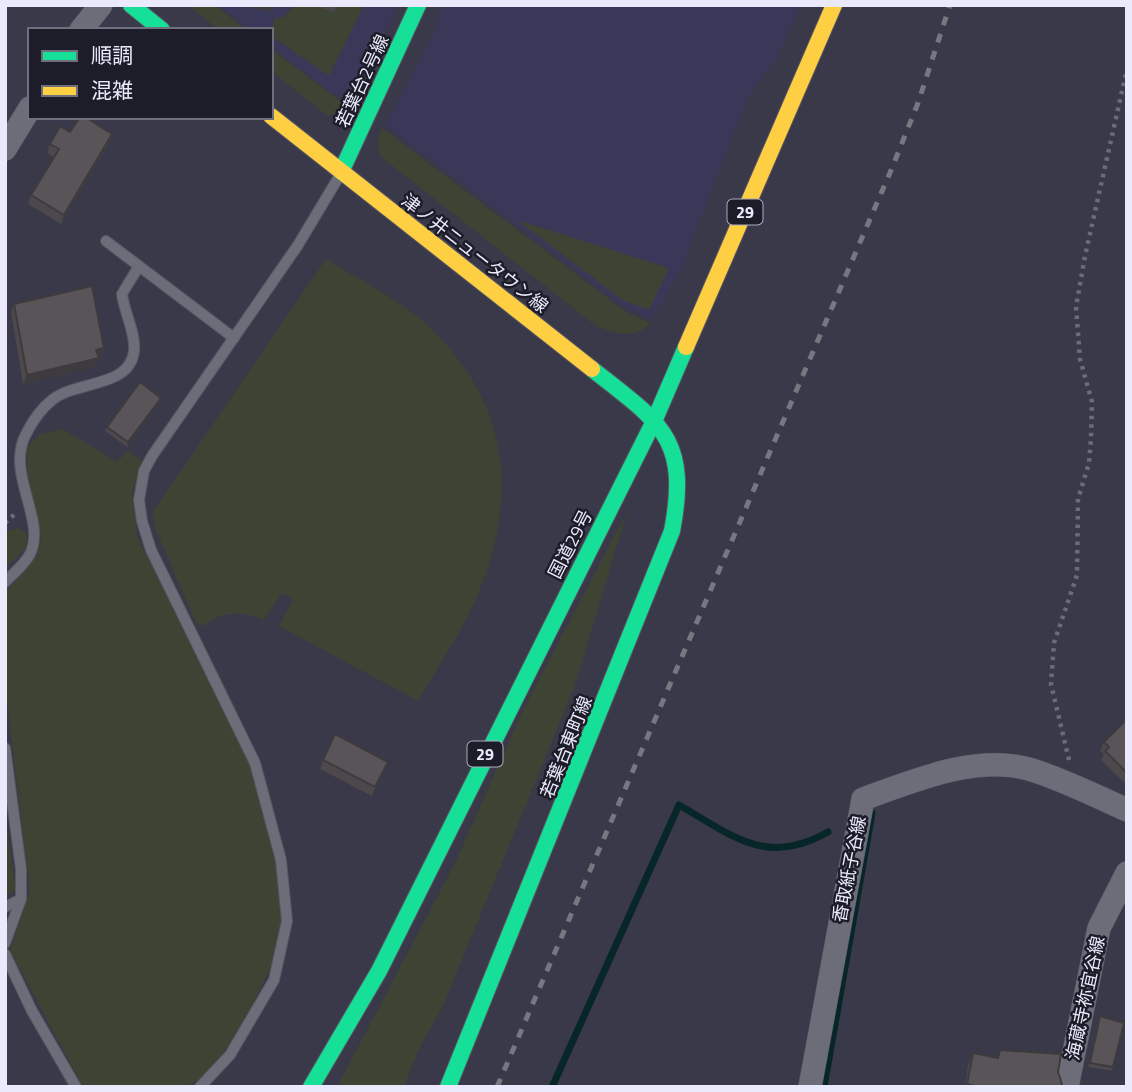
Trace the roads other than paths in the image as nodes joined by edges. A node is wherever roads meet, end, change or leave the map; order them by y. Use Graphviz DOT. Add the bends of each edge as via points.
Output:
graph roads {
  1 [pos="101,5"];
  2 [pos="131,5"];
  3 [pos="418,5"];
  4 [pos="834,5"];
  5 [pos="83,28"];
  6 [pos="160,28"];
  7 [pos="28,111"];
  8 [pos="273,118"];
  9 [pos="5,149"];
  10 [pos="341,172"];
  11 [pos="106,241"];
  12 [pos="139,266"];
  13 [pos="234,338"];
  14 [pos="655,419"];
  15 [pos="5,582"];
  16 [pos="5,748"];
  17 [pos="1127,810"];
  18 [pos="1127,873"];
  19 [pos="21,899"];
  20 [pos="5,907"];
  21 [pos="5,943"];
  22 [pos="5,954"];
  23 [pos="76,1087"];
  24 [pos="200,1087"];
  25 [pos="312,1087"];
  26 [pos="448,1087"];
  27 [pos="810,1087"];
  28 [pos="1067,1087"];
  1 -- 5 [label="street"];
  2 -- 6 [label="main road"];
  3 -- 10 [label="main road, 若葉台2号線"];
  4 -- 14 [label="main road, 国道29号 / 29"];
  7 -- 9 [label="street"];
  8 -- 10 [label="main road, 津ノ井ニュータウン線"];
  10 -- 13 [label="lane"];
  10 -- 14 [label="main road, 津ノ井ニュータウン線"];
  11 -- 12 [label="lane"];
  12 -- 13 [label="lane"];
  12 -- 15 [label="lane" via="122,294 135,349 131,366 122,374 52,400 25,435 19,454 20,475 33,545 29,557"];
  13 -- 24 [label="lane" via="152,456 139,500 151,550 255,763 281,860 287,921 274,980 230,1055"];
  14 -- 25 [label="main road, 国道29号 / 29" via="379,971"];
  14 -- 26 [label="main road, 若葉台東町線" via="669,438 678,465 680,496 673,531"];
  16 -- 19 [label="lane"];
  17 -- 27 [label="street, 香取紙子谷線" via="1030,769 987,766 947,771 863,799"];
  18 -- 28 [label="street, 海蔵寺祢宜谷線" via="1099,928"];
  19 -- 20 [label="lane"];
  19 -- 21 [label="lane"];
  22 -- 23 [label="lane"];
}
